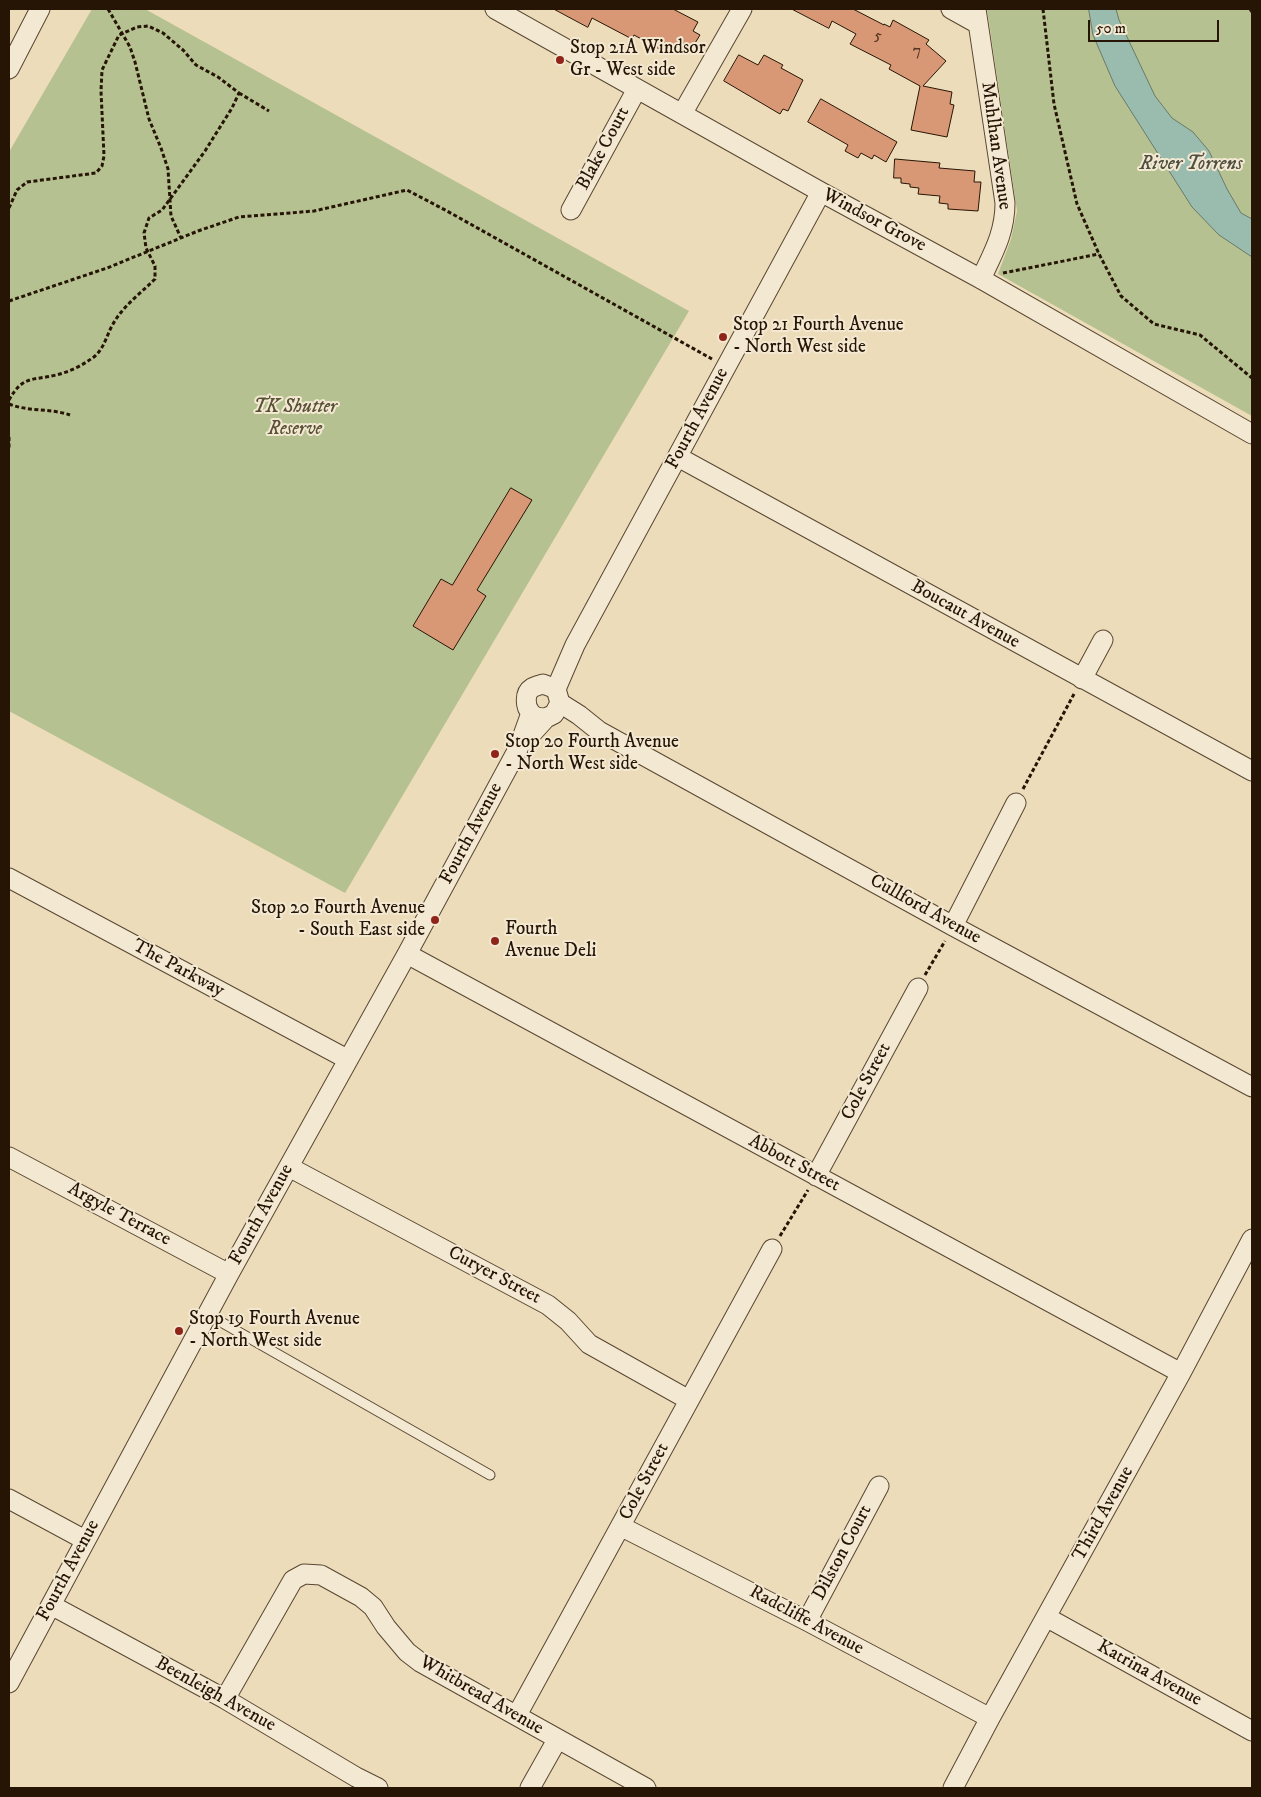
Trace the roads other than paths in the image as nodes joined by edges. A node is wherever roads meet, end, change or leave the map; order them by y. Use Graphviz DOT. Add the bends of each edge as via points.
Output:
graph roads {
  1 [pos="40,9"];
  2 [pos="742,9"];
  3 [pos="951,9"];
  4 [pos="504,11"];
  5 [pos="977,16"];
  6 [pos="9,69"];
  7 [pos="637,89"];
  8 [pos="682,114"];
  9 [pos="821,192"];
  10 [pos="571,210"];
  11 [pos="981,279"];
  12 [pos="1252,434"];
  13 [pos="678,457"];
  14 [pos="1103,640"];
  15 [pos="1082,679"];
  16 [pos="548,704"];
  17 [pos="1252,771"];
  18 [pos="1016,803"];
  19 [pos="9,878"];
  20 [pos="953,926"];
  21 [pos="407,954"];
  22 [pos="918,988"];
  23 [pos="347,1059"];
  24 [pos="1252,1087"];
  25 [pos="9,1156"];
  26 [pos="289,1167"];
  27 [pos="816,1176"];
  28 [pos="1252,1239"];
  29 [pos="772,1248"];
  30 [pos="229,1274"];
  31 [pos="207,1314"];
  32 [pos="1181,1373"];
  33 [pos="689,1400"];
  34 [pos="490,1475"];
  35 [pos="879,1486"];
  36 [pos="9,1499"];
  37 [pos="622,1526"];
  38 [pos="85,1540"];
  39 [pos="51,1606"];
  40 [pos="1046,1617"];
  41 [pos="806,1621"];
  42 [pos="9,1683"];
  43 [pos="225,1699"];
  44 [pos="517,1715"];
  45 [pos="990,1718"];
  46 [pos="1252,1731"];
  47 [pos="557,1740"];
  48 [pos="378,1788"];
  49 [pos="530,1788"];
  50 [pos="646,1788"];
  51 [pos="953,1788"];
  1 -- 6 [label="street"];
  2 -- 8 [label="street"];
  3 -- 5 [label="street"];
  4 -- 7 [label="street, Windsor Grove"];
  5 -- 11 [label="street, Muhlhan Avenue" via="1006,203 1005,221"];
  7 -- 8 [label="street, Windsor Grove"];
  7 -- 10 [label="street, Blake Court"];
  8 -- 9 [label="street, Windsor Grove"];
  9 -- 11 [label="street, Windsor Grove"];
  9 -- 13 [label="street, Fourth Avenue"];
  11 -- 12 [label="street, Windsor Grove"];
  13 -- 15 [label="street, Boucaut Avenue"];
  13 -- 16 [label="street, Fourth Avenue" via="575,646"];
  14 -- 15 [label="street"];
  15 -- 17 [label="street, Boucaut Avenue"];
  16 -- 20 [label="street, Cullford Avenue" via="579,714 599,731"];
  16 -- 21 [label="street, Fourth Avenue" via="518,749"];
  18 -- 20 [label="street"];
  19 -- 23 [label="street, The Parkway"];
  20 -- 24 [label="street, Cullford Avenue"];
  21 -- 23 [label="street, Fourth Avenue"];
  21 -- 27 [label="street, Abbott Street"];
  22 -- 27 [label="street, Cole Street"];
  23 -- 26 [label="street, Fourth Avenue"];
  25 -- 30 [label="street, Argyle Terrace"];
  26 -- 30 [label="street, Fourth Avenue"];
  26 -- 33 [label="street, Curyer Street" via="548,1306 568,1321 589,1344"];
  27 -- 32 [label="street, Abbott Street"];
  28 -- 32 [label="street, Third Avenue"];
  29 -- 33 [label="street, Cole Street"];
  30 -- 31 [label="street, Fourth Avenue"];
  31 -- 34 [label="lane"];
  31 -- 38 [label="street, Fourth Avenue"];
  32 -- 40 [label="street, Third Avenue"];
  33 -- 37 [label="street, Cole Street"];
  35 -- 41 [label="street, Dilston Court"];
  36 -- 38 [label="street"];
  37 -- 41 [label="street, Radcliffe Avenue"];
  37 -- 44 [label="street, Cole Street"];
  38 -- 39 [label="street, Fourth Avenue"];
  39 -- 42 [label="street, Fourth Avenue"];
  39 -- 43 [label="street, Beenleigh Avenue"];
  40 -- 45 [label="street, Third Avenue"];
  40 -- 46 [label="street, Katrina Avenue"];
  41 -- 45 [label="street, Radcliffe Avenue"];
  43 -- 44 [label="street, Whitbread Avenue" via="293,1580 304,1574 321,1575 360,1597 373,1607 406,1652"];
  43 -- 48 [label="street, Beenleigh Avenue"];
  44 -- 47 [label="street, Whitbread Avenue"];
  45 -- 51 [label="street, Third Avenue"];
  47 -- 49 [label="street"];
  47 -- 50 [label="street, Whitbread Avenue"];
}
